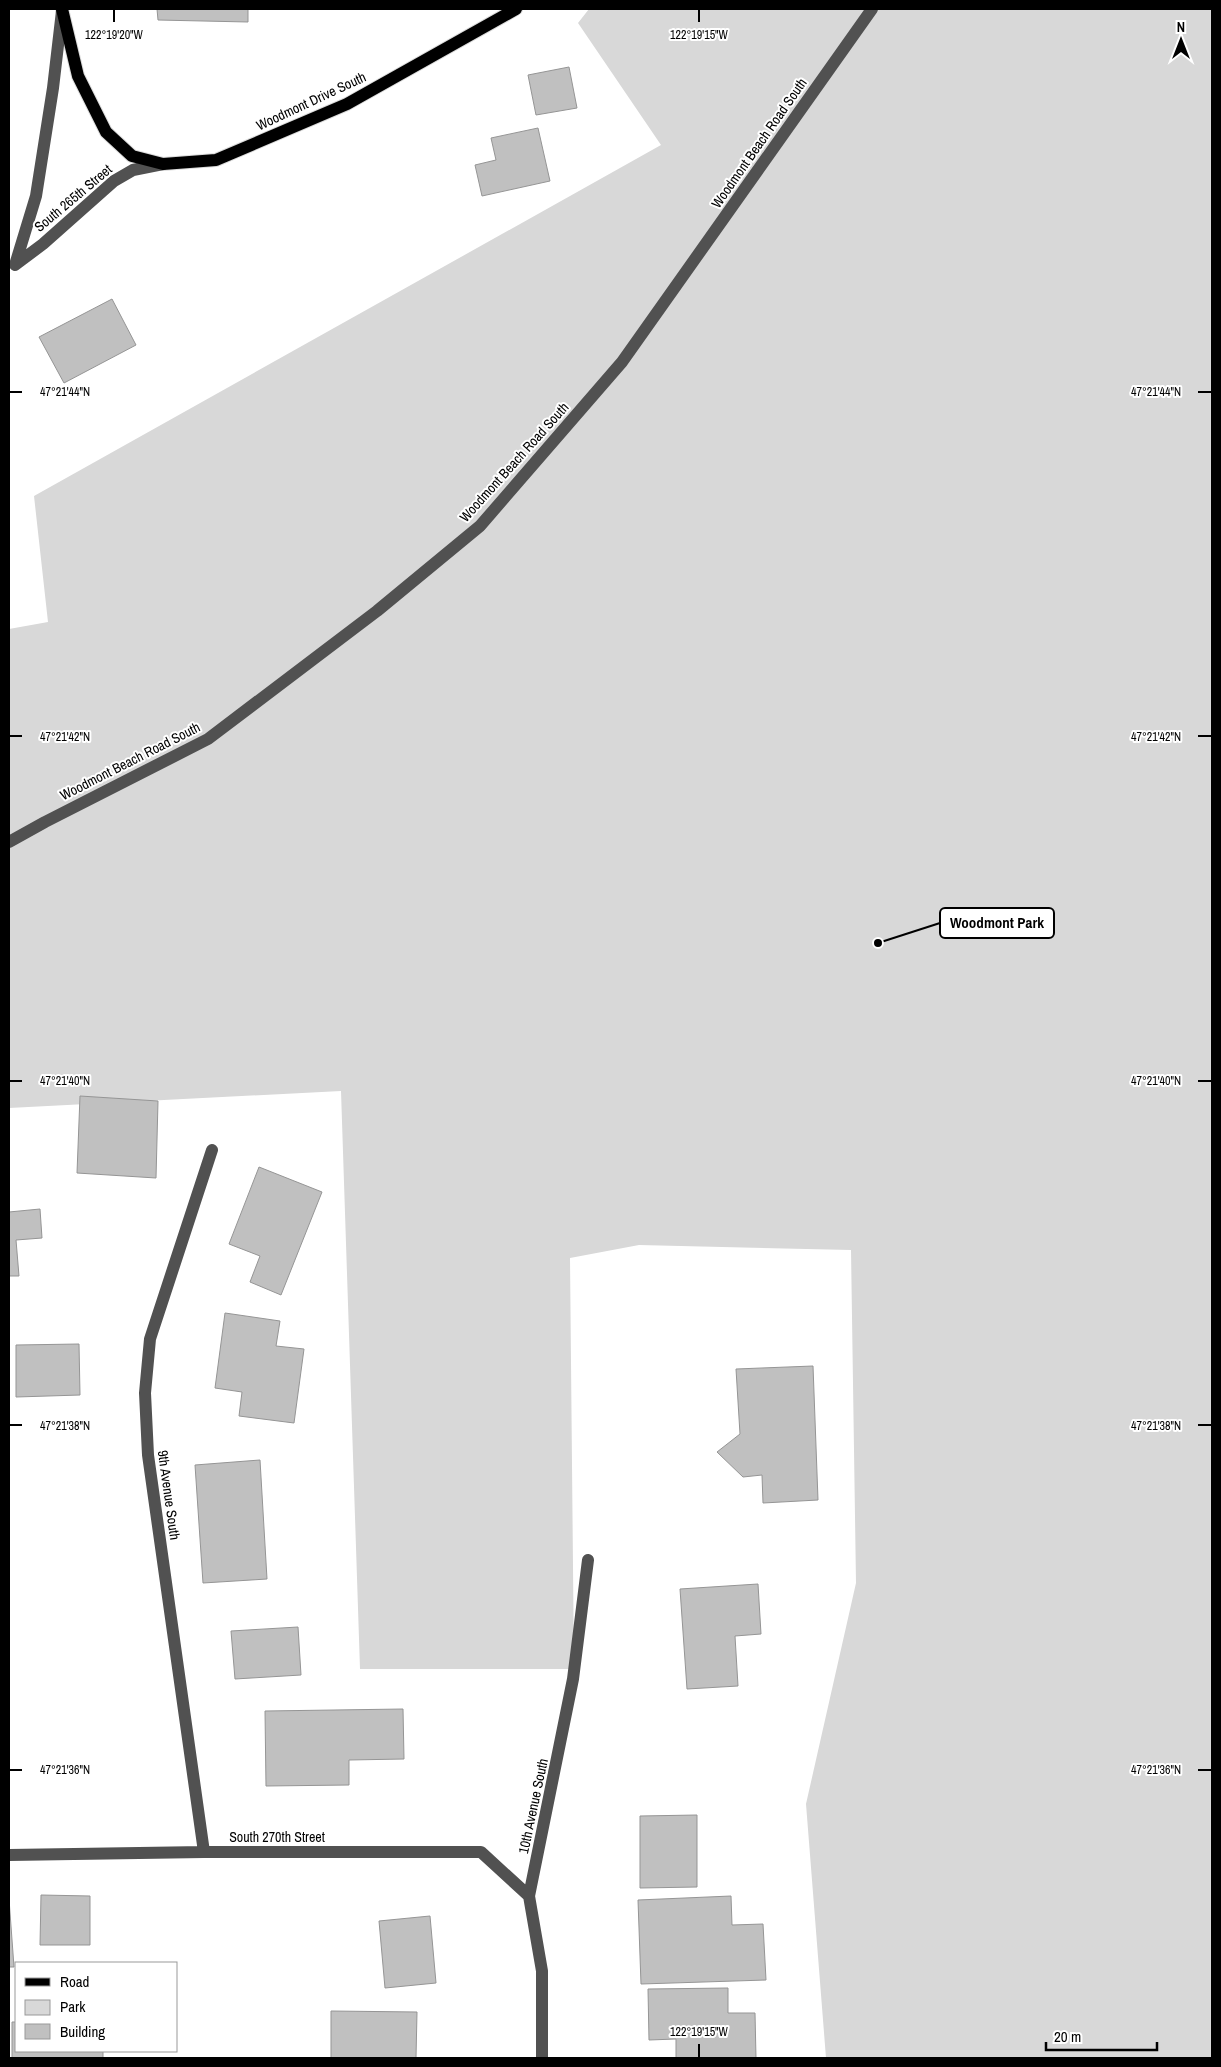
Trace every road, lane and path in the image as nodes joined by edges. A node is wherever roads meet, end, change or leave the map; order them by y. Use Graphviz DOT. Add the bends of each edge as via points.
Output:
graph roads {
  1 [pos="516,9"];
  2 [pos="872,9"];
  3 [pos="62,10"];
  4 [pos="163,164"];
  5 [pos="12,267"];
  6 [pos="9,842"];
  7 [pos="212,1150"];
  8 [pos="588,1560"];
  9 [pos="204,1852"];
  10 [pos="9,1855"];
  11 [pos="529,1896"];
  12 [pos="542,2058"];
  1 -- 4 [label="main road, Woodmont Drive South" via="347,104 216,160"];
  2 -- 6 [label="street, Woodmont Beach Road South" via="622,362 480,526 377,611 208,739"];
  3 -- 4 [label="main road, Woodmont Drive South" via="78,76 106,132 132,156"];
  3 -- 5 [label="street" via="36,196"];
  4 -- 5 [label="street, South 265th Street" via="133,170 114,181 44,244"];
  7 -- 9 [label="street, 9th Avenue South" via="150,1339 145,1393 148,1455"];
  8 -- 11 [label="street, 10th Avenue South" via="573,1679"];
  9 -- 10 [label="street, South 270th Street"];
  9 -- 11 [label="street, South 270th Street" via="481,1852"];
  11 -- 12 [label="street, 10th Avenue South" via="542,1972"];
}
